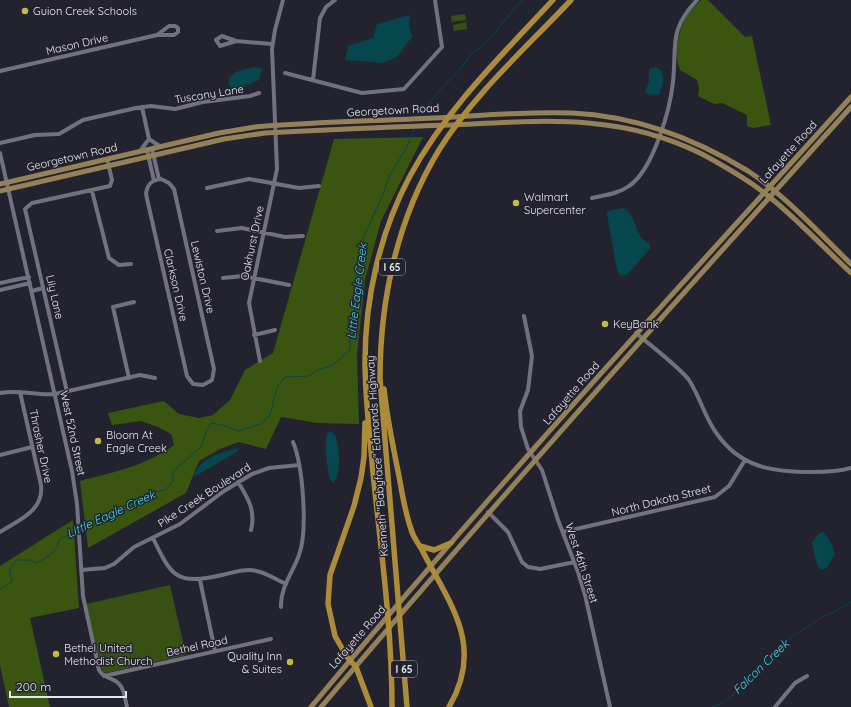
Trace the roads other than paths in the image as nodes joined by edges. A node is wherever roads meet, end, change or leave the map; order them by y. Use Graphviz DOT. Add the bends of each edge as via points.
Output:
graph roads {
  1 [pos="282,0"];
  2 [pos="335,0"];
  3 [pos="436,0"];
  4 [pos="552,0"];
  5 [pos="571,0"];
  6 [pos="697,0"];
  7 [pos="157,35"];
  8 [pos="236,41"];
  9 [pos="272,44"];
  10 [pos="0,71"];
  11 [pos="285,73"];
  12 [pos="313,80"];
  13 [pos="259,92"];
  14 [pos="851,97"];
  15 [pos="142,107"];
  16 [pos="851,107"];
  17 [pos="275,129"];
  18 [pos="661,129"];
  19 [pos="659,136"];
  20 [pos="149,139"];
  21 [pos="0,143"];
  22 [pos="161,147"];
  23 [pos="150,149"];
  24 [pos="140,151"];
  25 [pos="0,153"];
  26 [pos="151,156"];
  27 [pos="107,159"];
  28 [pos="108,166"];
  29 [pos="156,180"];
  30 [pos="7,182"];
  31 [pos="0,184"];
  32 [pos="274,184"];
  33 [pos="319,186"];
  34 [pos="770,187"];
  35 [pos="207,188"];
  36 [pos="8,190"];
  37 [pos="0,191"];
  38 [pos="92,191"];
  39 [pos="775,191"];
  40 [pos="764,193"];
  41 [pos="770,197"];
  42 [pos="592,198"];
  43 [pos="217,231"];
  44 [pos="263,232"];
  45 [pos="303,236"];
  46 [pos="837,250"];
  47 [pos="832,255"];
  48 [pos="130,264"];
  49 [pos="851,264"];
  50 [pos="851,274"];
  51 [pos="29,277"];
  52 [pos="223,278"];
  53 [pos="253,278"];
  54 [pos="30,283"];
  55 [pos="0,284"];
  56 [pos="289,285"];
  57 [pos="43,288"];
  58 [pos="0,290"];
  59 [pos="32,291"];
  60 [pos="134,302"];
  61 [pos="524,316"];
  62 [pos="382,325"];
  63 [pos="275,330"];
  64 [pos="636,333"];
  65 [pos="254,335"];
  66 [pos="642,338"];
  67 [pos="260,360"];
  68 [pos="128,378"];
  69 [pos="155,378"];
  70 [pos="203,385"];
  71 [pos="365,386"];
  72 [pos="20,392"];
  73 [pos="67,392"];
  74 [pos="0,393"];
  75 [pos="55,394"];
  76 [pos="293,442"];
  77 [pos="32,447"];
  78 [pos="531,453"];
  79 [pos="0,455"];
  80 [pos="536,459"];
  81 [pos="745,460"];
  82 [pos="299,465"];
  83 [pos="851,468"];
  84 [pos="238,482"];
  85 [pos="488,512"];
  86 [pos="251,530"];
  87 [pos="0,532"];
  88 [pos="563,532"];
  89 [pos="153,538"];
  90 [pos="451,543"];
  91 [pos="420,546"];
  92 [pos="575,562"];
  93 [pos="430,567"];
  94 [pos="81,570"];
  95 [pos="435,575"];
  96 [pos="200,580"];
  97 [pos="286,584"];
  98 [pos="281,607"];
  99 [pos="271,639"];
  100 [pos="216,651"];
  101 [pos="349,661"];
  102 [pos="356,667"];
  103 [pos="104,676"];
  104 [pos="807,676"];
  105 [pos="127,707"];
  106 [pos="311,707"];
  107 [pos="321,707"];
  108 [pos="371,707"];
  109 [pos="392,707"];
  110 [pos="407,707"];
  111 [pos="449,707"];
  112 [pos="610,707"];
  113 [pos="774,707"];
  1 -- 9 [label="street, Oakhurst Drive"];
  2 -- 12 [label="street" via="326,7 320,18"];
  3 -- 12 [label="street" via="442,47 405,88 362,93"];
  4 -- 71 [label="highway, Kenneth \"Babyface\" Edmonds Highway / I 65" via="471,89 444,123 406,184 388,228 373,280 366,328"];
  5 -- 62 [label="highway, Kenneth \"Babyface\" Edmonds Highway / I 65" via="483,93 439,150 422,182 398,244"];
  6 -- 18 [label="street" via="684,16 676,34 673,82"];
  7 -- 7 [label="street, Mason Drive" via="174,35 178,28 171,26"];
  7 -- 10 [label="street, Mason Drive"];
  8 -- 9 [label="street"];
  9 -- 17 [label="street, Oakhurst Drive"];
  11 -- 12 [label="street"];
  13 -- 15 [label="street, Tuscany Lane" via="250,96 203,102 175,109"];
  14 -- 34 [label="main road, Lafayette Road"];
  15 -- 20 [label="street"];
  15 -- 21 [label="street, Tuscany Lane" via="81,121 59,134 35,135"];
  16 -- 39 [label="main road, Lafayette Road"];
  17 -- 18 [label="main road, Georgetown Road" via="400,120 573,114 622,120"];
  17 -- 19 [label="main road, Georgetown Road" via="578,121 620,126"];
  17 -- 22 [label="main road, Georgetown Road" via="232,130"];
  17 -- 26 [label="main road, Georgetown Road"];
  17 -- 32 [label="street, Oakhurst Drive" via="278,164"];
  18 -- 19 [label="street"];
  18 -- 34 [label="main road, Georgetown Road" via="717,154"];
  19 -- 40 [label="main road, Georgetown Road" via="704,155"];
  19 -- 42 [label="street" via="647,166 636,181 619,192"];
  20 -- 22 [label="street"];
  20 -- 24 [label="street"];
  22 -- 23 [label="main road, Georgetown Road"];
  23 -- 24 [label="main road, Georgetown Road"];
  23 -- 26 [label="street"];
  24 -- 27 [label="main road, Georgetown Road"];
  25 -- 30 [label="street, West 52nd Street"];
  26 -- 28 [label="main road, Georgetown Road"];
  26 -- 29 [label="street"];
  27 -- 28 [label="street"];
  27 -- 30 [label="main road, Georgetown Road"];
  28 -- 36 [label="main road, Georgetown Road"];
  28 -- 38 [label="street" via="111,185"];
  29 -- 70 [label="street, Clarkson Drive" via="148,186 146,194 187,376 193,384"];
  29 -- 70 [label="street, Lewiston Drive" via="168,182 173,187 214,369 212,380"];
  30 -- 31 [label="main road, Georgetown Road"];
  30 -- 36 [label="street, West 52nd Street"];
  32 -- 33 [label="street" via="300,188"];
  32 -- 35 [label="street" via="246,179"];
  32 -- 44 [label="street, Oakhurst Drive"];
  34 -- 39 [label="main road, Georgetown Road"];
  34 -- 40 [label="main road, Lafayette Road"];
  36 -- 37 [label="main road, Georgetown Road"];
  36 -- 51 [label="street, West 52nd Street"];
  38 -- 48 [label="street" via="109,258 119,265"];
  38 -- 57 [label="street, Lily Lane" via="32,202 26,206"];
  39 -- 41 [label="main road, Lafayette Road"];
  39 -- 46 [label="main road, Georgetown Road"];
  40 -- 41 [label="main road, Georgetown Road"];
  40 -- 64 [label="main road, Lafayette Road"];
  41 -- 47 [label="main road, Georgetown Road"];
  41 -- 66 [label="main road, Lafayette Road"];
  43 -- 44 [label="street" via="242,228"];
  44 -- 45 [label="street" via="287,237"];
  44 -- 53 [label="street, Oakhurst Drive"];
  46 -- 47 [label="main road"];
  46 -- 49 [label="main road, Georgetown Road"];
  47 -- 50 [label="main road, Georgetown Road"];
  51 -- 54 [label="street, West 52nd Street"];
  51 -- 55 [label="street"];
  52 -- 53 [label="street"];
  53 -- 56 [label="street"];
  53 -- 65 [label="street, Oakhurst Drive" via="248,307"];
  54 -- 58 [label="street"];
  54 -- 59 [label="street, West 52nd Street"];
  57 -- 59 [label="street"];
  57 -- 73 [label="street, Lily Lane"];
  59 -- 75 [label="street, West 52nd Street"];
  60 -- 68 [label="street" via="113,307"];
  61 -- 78 [label="street, West 46th Street" via="532,356 532,372 520,408 520,419 524,439"];
  62 -- 91 [label="highway" via="383,381 390,432 408,521"];
  62 -- 110 [label="highway, Kenneth \"Babyface\" Edmonds Highway / I 65" via="380,379"];
  63 -- 65 [label="street"];
  64 -- 66 [label="street"];
  64 -- 78 [label="main road, Lafayette Road"];
  65 -- 67 [label="street, Oakhurst Drive"];
  66 -- 80 [label="main road, Lafayette Road"];
  66 -- 81 [label="street" via="687,378 717,434 729,448"];
  68 -- 69 [label="street" via="144,375"];
  68 -- 73 [label="street"];
  71 -- 101 [label="highway" via="362,473 354,506 332,566 328,590 329,612 335,636"];
  71 -- 109 [label="highway, Kenneth \"Babyface\" Edmonds Highway / I 65" via="390,642"];
  72 -- 74 [label="street"];
  72 -- 75 [label="street"];
  72 -- 77 [label="street, Thrasher Drive"];
  73 -- 75 [label="street"];
  75 -- 94 [label="street, West 52nd Street" via="74,476"];
  76 -- 82 [label="street"];
  77 -- 79 [label="street"];
  77 -- 87 [label="street, Thrasher Drive" via="41,484 40,499 31,513"];
  78 -- 80 [label="street, West 46th Street"];
  78 -- 90 [label="main road, Lafayette Road"];
  80 -- 85 [label="main road, Lafayette Road"];
  80 -- 88 [label="street, West 46th Street"];
  81 -- 83 [label="street" via="784,472"];
  81 -- 88 [label="street, North Dakota Street" via="729,486 715,497"];
  82 -- 84 [label="street, Pike Creek Boulevard" via="262,470"];
  82 -- 97 [label="street" via="304,533 298,557"];
  84 -- 86 [label="street" via="252,507"];
  84 -- 89 [label="street, Pike Creek Boulevard" via="184,521"];
  85 -- 92 [label="street" via="508,532 519,558 528,567 540,569"];
  85 -- 95 [label="main road, Lafayette Road"];
  88 -- 92 [label="street, West 46th Street"];
  89 -- 94 [label="street, Pike Creek Boulevard" via="131,549 112,565"];
  89 -- 96 [label="street" via="172,572 184,578"];
  90 -- 91 [label="highway" via="434,550"];
  90 -- 93 [label="main road, Lafayette Road"];
  91 -- 93 [label="highway"];
  92 -- 112 [label="street, West 46th Street"];
  93 -- 95 [label="highway"];
  93 -- 101 [label="main road, Lafayette Road"];
  94 -- 103 [label="street, West 52nd Street" via="87,615 99,670"];
  95 -- 102 [label="main road, Lafayette Road"];
  95 -- 111 [label="highway" via="456,612 464,642 463,671"];
  96 -- 97 [label="street" via="248,570"];
  96 -- 100 [label="street"];
  97 -- 98 [label="street"];
  99 -- 100 [label="street, Bethel Road"];
  100 -- 103 [label="street, Bethel Road"];
  101 -- 102 [label="highway"];
  101 -- 106 [label="main road, Lafayette Road"];
  102 -- 107 [label="main road, Lafayette Road"];
  102 -- 108 [label="highway"];
  103 -- 105 [label="street" via="121,686"];
  104 -- 113 [label="street" via="795,683"];
}
